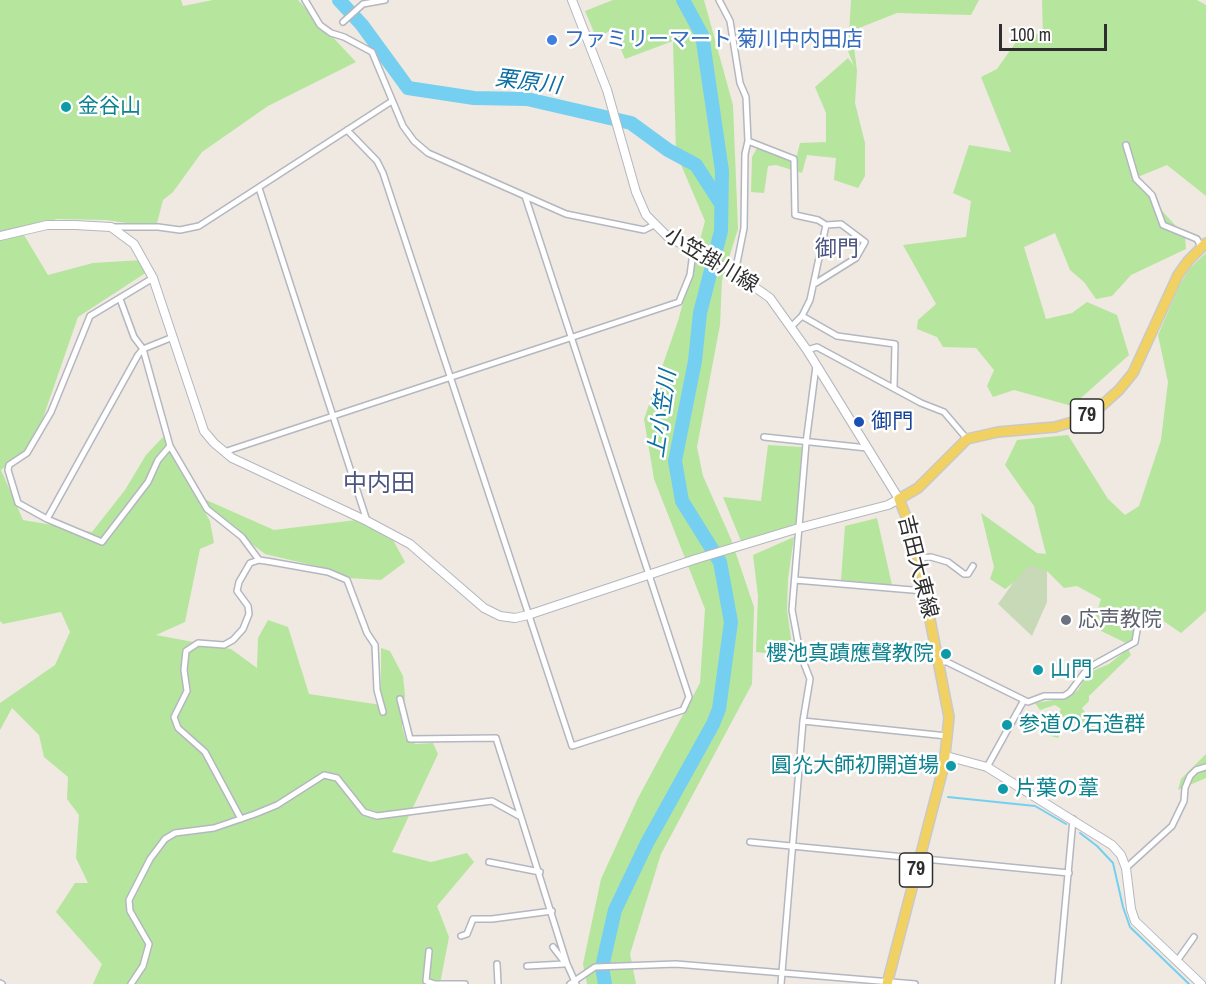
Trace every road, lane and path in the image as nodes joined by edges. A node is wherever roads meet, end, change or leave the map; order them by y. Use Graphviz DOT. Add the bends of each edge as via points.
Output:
graph roads {
  1 [pos="305,0"];
  2 [pos="385,0"];
  3 [pos="572,0"];
  4 [pos="719,0"];
  5 [pos="342,22"];
  6 [pos="392,101"];
  7 [pos="347,130"];
  8 [pos="748,141"];
  9 [pos="1126,145"];
  10 [pos="259,188"];
  11 [pos="525,196"];
  12 [pos="654,225"];
  13 [pos="826,225"];
  14 [pos="111,227"];
  15 [pos="0,236"];
  16 [pos="1204,245"];
  17 [pos="696,254"];
  18 [pos="733,271"];
  19 [pos="153,278"];
  20 [pos="816,283"];
  21 [pos="120,298"];
  22 [pos="802,316"];
  23 [pos="791,327"];
  24 [pos="571,337"];
  25 [pos="173,338"];
  26 [pos="143,349"];
  27 [pos="807,350"];
  28 [pos="816,366"];
  29 [pos="450,377"];
  30 [pos="894,387"];
  31 [pos="332,416"];
  32 [pos="764,437"];
  33 [pos="967,440"];
  34 [pos="806,443"];
  35 [pos="170,447"];
  36 [pos="867,448"];
  37 [pos="224,452"];
  38 [pos="899,499"];
  39 [pos="47,519"];
  40 [pos="367,521"];
  41 [pos="799,528"];
  42 [pos="918,558"];
  43 [pos="259,560"];
  44 [pos="973,566"];
  45 [pos="648,576"];
  46 [pos="795,580"];
  47 [pos="924,591"];
  48 [pos="1140,613"];
  49 [pos="528,615"];
  50 [pos="939,662"];
  51 [pos="400,699"];
  52 [pos="1024,700"];
  53 [pos="383,712"];
  54 [pos="803,721"];
  55 [pos="948,736"];
  56 [pos="946,756"];
  57 [pos="987,767"];
  58 [pos="1206,767"];
  59 [pos="521,817"];
  60 [pos="241,819"];
  61 [pos="1073,819"];
  62 [pos="750,842"];
  63 [pos="792,847"];
  64 [pos="920,858"];
  65 [pos="489,862"];
  66 [pos="1126,868"];
  67 [pos="540,872"];
  68 [pos="1069,873"];
  69 [pos="552,911"];
  70 [pos="461,936"];
  71 [pos="1194,937"];
  72 [pos="553,947"];
  73 [pos="429,951"];
  74 [pos="1177,961"];
  75 [pos="497,964"];
  76 [pos="565,964"];
  77 [pos="526,966"];
  78 [pos="782,972"];
  79 [pos="573,983"];
  80 [pos="888,983"];
  81 [pos="131,984"];
  82 [pos="465,984"];
  83 [pos="498,984"];
  84 [pos="781,984"];
  85 [pos="915,984"];
  86 [pos="1058,984"];
  87 [pos="1201,984"];
  1 -- 6 [label="street" via="310,13 325,29 372,52"];
  2 -- 5 [label="street" via="363,4"];
  3 -- 12 [label="street, 小笠掛川線" via="614,110 636,192"];
  4 -- 8 [label="street" via="736,45 746,97"];
  6 -- 7 [label="street"];
  6 -- 11 [label="street" via="403,126 428,153"];
  7 -- 10 [label="street"];
  7 -- 29 [label="street" via="383,172"];
  8 -- 13 [label="street" via="794,159 795,216"];
  8 -- 18 [label="street" via="744,228"];
  9 -- 16 [label="street" via="1136,179 1152,195 1163,225"];
  10 -- 14 [label="street" via="199,226 180,230"];
  10 -- 31 [label="street"];
  11 -- 12 [label="street" via="584,220 644,230"];
  11 -- 24 [label="street"];
  12 -- 17 [label="street, 小笠掛川線"];
  13 -- 20 [label="street" via="814,276"];
  13 -- 20 [label="street" via="841,224 865,242 856,258"];
  14 -- 15 [label="street" via="47,225"];
  14 -- 19 [label="street" via="134,244"];
  16 -- 33 [label="main road, 吉田大東線 / 79" via="1178,275 1133,373 1099,408 1083,419 1054,427 998,432"];
  17 -- 18 [label="street, 小笠掛川線"];
  17 -- 24 [label="street" via="680,302"];
  18 -- 23 [label="street, 小笠掛川線" via="770,298"];
  19 -- 21 [label="street"];
  19 -- 25 [label="street"];
  20 -- 22 [label="street"];
  21 -- 26 [label="street" via="134,337"];
  21 -- 39 [label="street" via="90,316 51,412 27,453 9,465 18,503"];
  22 -- 23 [label="street"];
  22 -- 30 [label="street" via="837,336 895,344"];
  23 -- 27 [label="street, 小笠掛川線"];
  24 -- 29 [label="street"];
  24 -- 45 [label="street"];
  25 -- 26 [label="street"];
  25 -- 37 [label="street" via="204,431"];
  26 -- 35 [label="street"];
  26 -- 39 [label="street"];
  27 -- 28 [label="street, 小笠掛川線"];
  27 -- 30 [label="street" via="817,347"];
  28 -- 34 [label="street"];
  28 -- 36 [label="street, 小笠掛川線"];
  29 -- 31 [label="street"];
  29 -- 49 [label="street"];
  30 -- 33 [label="street" via="944,411"];
  31 -- 37 [label="street"];
  31 -- 40 [label="street"];
  32 -- 34 [label="street"];
  33 -- 38 [label="main road, 吉田大東線 / 79" via="918,488"];
  34 -- 36 [label="street"];
  34 -- 41 [label="street"];
  35 -- 39 [label="street" via="102,542"];
  35 -- 43 [label="street" via="207,509 242,537"];
  36 -- 38 [label="street, 小笠掛川線"];
  37 -- 40 [label="street"];
  38 -- 41 [label="street"];
  38 -- 42 [label="main road, 吉田大東線 / 79"];
  40 -- 49 [label="street" via="410,544 484,608 507,617"];
  41 -- 45 [label="street"];
  41 -- 46 [label="street"];
  42 -- 44 [label="street" via="948,562 964,574"];
  42 -- 47 [label="main road, 吉田大東線 / 79"];
  43 -- 53 [label="street" via="328,572 347,580 375,645 377,690"];
  43 -- 60 [label="street" via="250,564 238,582 237,591 249,614 243,629 224,645 198,643 186,651 187,691 174,717 178,728 206,752"];
  45 -- 49 [label="street"];
  45 -- 49 [label="street" via="689,697 683,710 572,746"];
  46 -- 47 [label="street"];
  46 -- 54 [label="street" via="792,610 810,679"];
  47 -- 50 [label="main road, 吉田大東線 / 79"];
  48 -- 52 [label="street" via="1136,642 1088,668 1070,692"];
  50 -- 52 [label="street" via="947,662"];
  50 -- 55 [label="main road, 吉田大東線 / 79" via="948,710"];
  51 -- 59 [label="street" via="410,739 496,738"];
  52 -- 57 [label="street"];
  54 -- 55 [label="street"];
  54 -- 63 [label="street"];
  55 -- 56 [label="main road, 吉田大東線 / 79"];
  56 -- 57 [label="street"];
  56 -- 64 [label="main road, 吉田大東線 / 79"];
  57 -- 61 [label="street"];
  58 -- 66 [label="street" via="1190,777 1172,826"];
  59 -- 60 [label="street" via="502,805 482,801 377,816 364,812 337,778 324,775 277,805"];
  59 -- 67 [label="street"];
  60 -- 81 [label="street" via="214,828 175,833 165,839 150,859 129,900 130,911 149,944 143,966"];
  61 -- 66 [label="street" via="1112,845"];
  61 -- 68 [label="street"];
  62 -- 63 [label="street"];
  63 -- 64 [label="street"];
  63 -- 78 [label="street"];
  64 -- 68 [label="street"];
  64 -- 80 [label="main road, 吉田大東線 / 79"];
  65 -- 67 [label="street"];
  66 -- 74 [label="street" via="1135,921"];
  67 -- 69 [label="street"];
  68 -- 86 [label="street"];
  69 -- 70 [label="street" via="473,919 467,934"];
  69 -- 76 [label="street"];
  71 -- 74 [label="street"];
  72 -- 76 [label="street"];
  73 -- 82 [label="street" via="426,981"];
  74 -- 87 [label="street"];
  75 -- 83 [label="street"];
  76 -- 77 [label="street"];
  76 -- 79 [label="street"];
  78 -- 79 [label="street" via="676,964 596,967"];
  78 -- 80 [label="street"];
  78 -- 84 [label="street"];
  80 -- 85 [label="street"];
}
